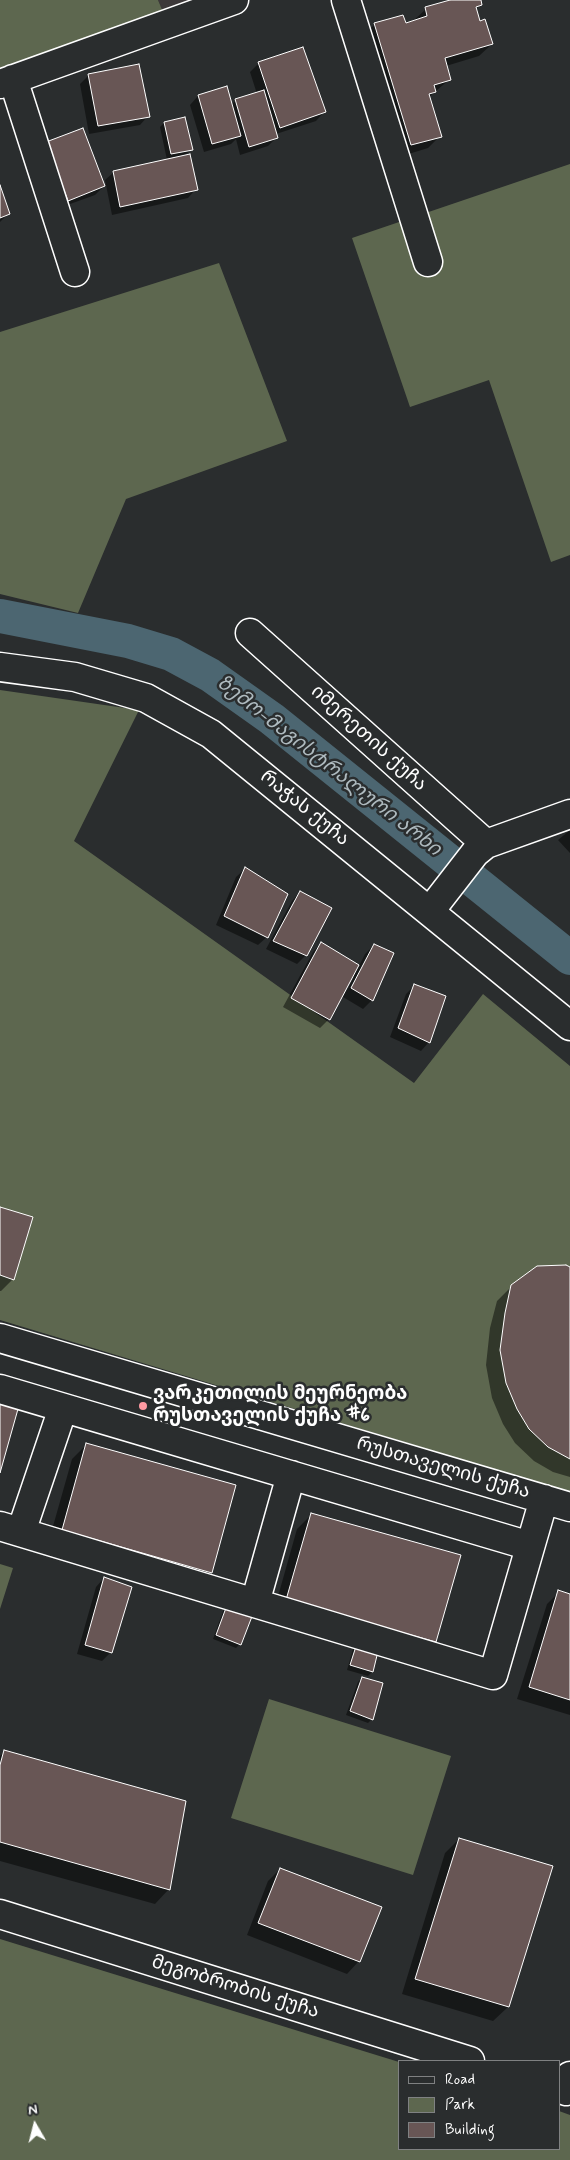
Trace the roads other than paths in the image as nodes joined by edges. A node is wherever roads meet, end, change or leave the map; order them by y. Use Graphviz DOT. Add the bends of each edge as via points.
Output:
graph roads {
  1 [pos="234,0"];
  2 [pos="346,0"];
  3 [pos="7,82"];
  4 [pos="428,262"];
  5 [pos="75,272"];
  6 [pos="250,633"];
  7 [pos="0,667"];
  8 [pos="570,814"];
  9 [pos="480,849"];
  10 [pos="437,903"];
  11 [pos="570,1026"];
  12 [pos="0,1338"];
  13 [pos="0,1389"];
  14 [pos="63,1408"];
  15 [pos="291,1475"];
  16 [pos="544,1499"];
  17 [pos="570,1507"];
  18 [pos="11,1529"];
  19 [pos="530,1546"];
  20 [pos="255,1603"];
  21 [pos="0,1914"];
  22 [pos="467,2060"];
  1 -- 3 [label="street"];
  2 -- 4 [label="street"];
  3 -- 5 [label="street"];
  6 -- 9 [label="street, იმერეთის ქუჩა"];
  7 -- 10 [label="street, რაჭას ქუჩა" via="75,677 146,698 211,734"];
  8 -- 9 [label="street"];
  9 -- 10 [label="street"];
  10 -- 11 [label="street, რაჭას ქუჩა"];
  12 -- 16 [label="street, რუსთაველის ქუჩა"];
  13 -- 14 [label="street"];
  14 -- 15 [label="street"];
  14 -- 18 [label="street"];
  15 -- 19 [label="street"];
  15 -- 20 [label="street"];
  16 -- 17 [label="street, რუსთაველის ქუჩა"];
  16 -- 19 [label="street"];
  18 -- 20 [label="street"];
  19 -- 20 [label="street" via="493,1675"];
  21 -- 22 [label="street, მეგობრობის ქუჩა"];
}
